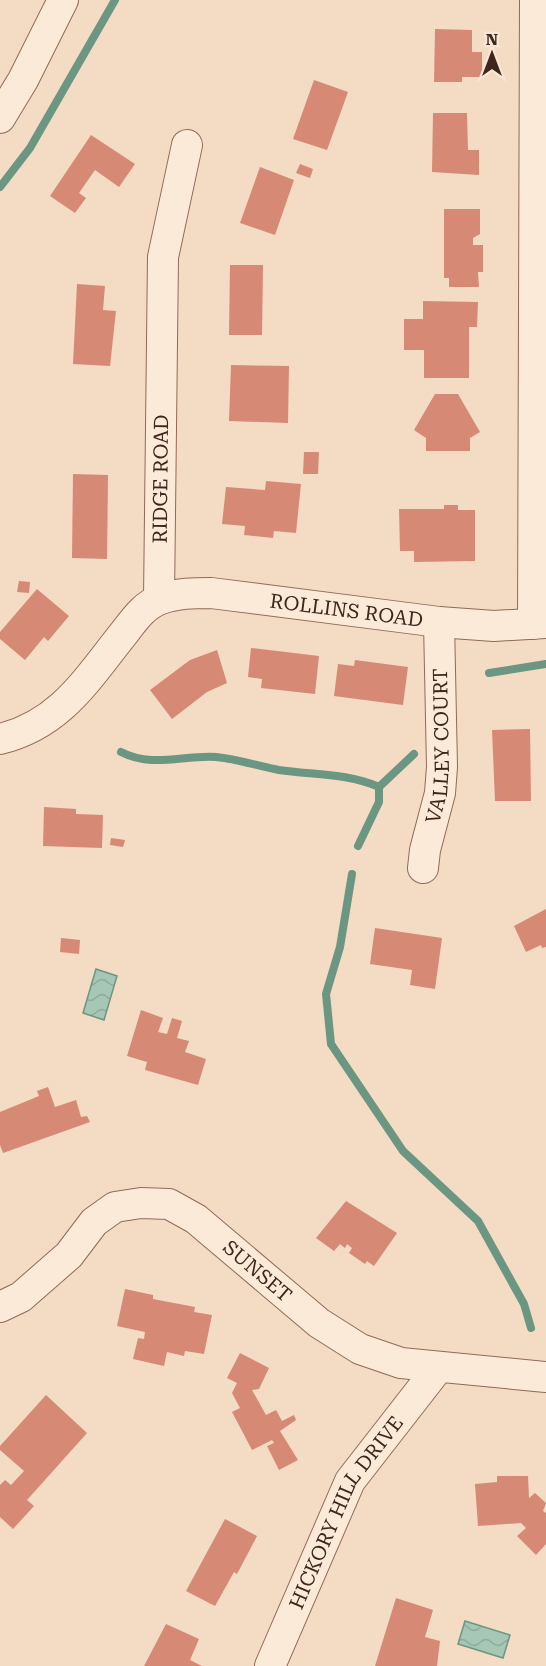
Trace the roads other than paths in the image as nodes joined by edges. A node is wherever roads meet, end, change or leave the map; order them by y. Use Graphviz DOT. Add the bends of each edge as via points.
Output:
graph roads {
  1 [pos="63,0"];
  2 [pos="535,0"];
  3 [pos="0,118"];
  4 [pos="187,145"];
  5 [pos="159,599"];
  6 [pos="440,622"];
  7 [pos="539,624"];
  8 [pos="0,739"];
  9 [pos="423,868"];
  10 [pos="0,1307"];
  11 [pos="438,1368"];
  12 [pos="546,1377"];
  13 [pos="270,1666"];
  1 -- 3 [label="street"];
  2 -- 7 [label="street"];
  4 -- 5 [label="street, RIDGE ROAD" via="164,257"];
  5 -- 6 [label="street, ROLLINS ROAD" via="211,593"];
  5 -- 8 [label="street" via="141,611 64,708 34,728"];
  6 -- 7 [label="street, ROLLINS ROAD"];
  6 -- 9 [label="street, VALLEY COURT" via="442,767"];
  10 -- 11 [label="street, SUNSET" via="21,1296 69,1256 94,1222 115,1207 169,1204 196,1219 319,1323 360,1349 401,1363"];
  11 -- 12 [label="street, SUNSET"];
  11 -- 13 [label="street, HICKORY HILL DRIVE" via="350,1481"];
}
